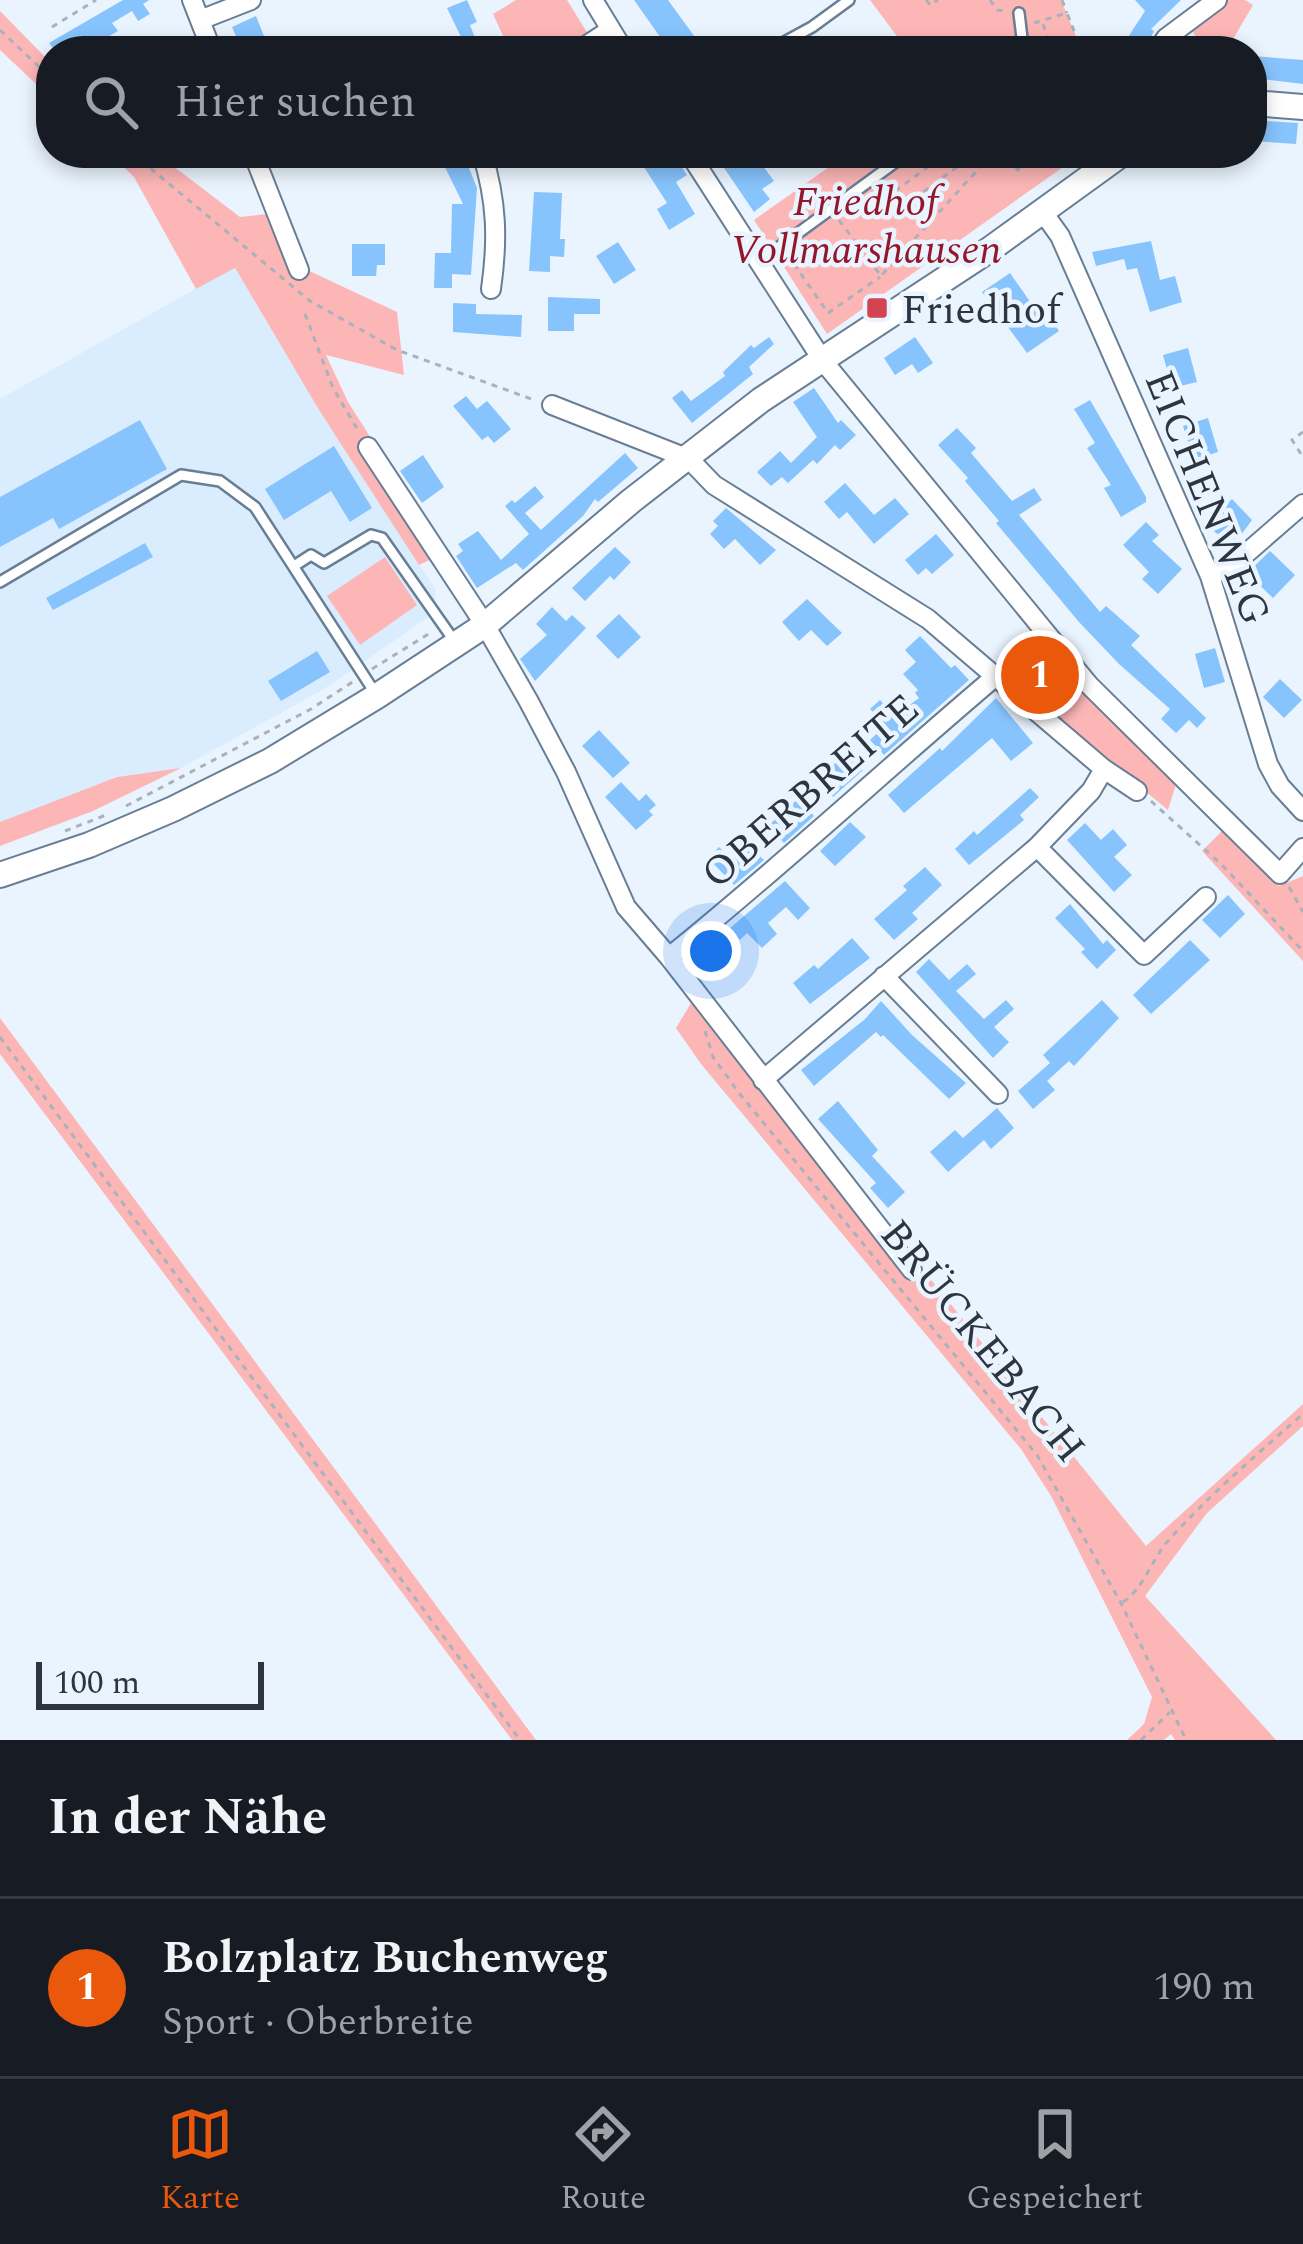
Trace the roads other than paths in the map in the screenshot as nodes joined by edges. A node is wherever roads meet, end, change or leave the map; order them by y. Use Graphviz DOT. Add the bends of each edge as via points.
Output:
graph roads {
  1 [pos="192,0"];
  2 [pos="250,0"];
  3 [pos="593,0"];
  4 [pos="849,0"];
  5 [pos="1216,0"];
  6 [pos="1020,17"];
  7 [pos="200,20"];
  8 [pos="610,30"];
  9 [pos="206,36"];
  10 [pos="601,36"];
  11 [pos="614,36"];
  12 [pos="796,36"];
  13 [pos="1022,36"];
  14 [pos="1169,36"];
  15 [pos="1267,104"];
  16 [pos="1303,107"];
  17 [pos="259,168"];
  18 [pos="486,168"];
  19 [pos="698,168"];
  20 [pos="887,168"];
  21 [pos="1100,168"];
  22 [pos="1042,211"];
  23 [pos="757,263"];
  24 [pos="299,270"];
  25 [pos="490,289"];
  26 [pos="823,361"];
  27 [pos="552,405"];
  28 [pos="368,447"];
  29 [pos="689,459"];
  30 [pos="1303,504"];
  31 [pos="294,566"];
  32 [pos="1210,577"];
  33 [pos="0,582"];
  34 [pos="485,625"];
  35 [pos="452,636"];
  36 [pos="990,671"];
  37 [pos="371,685"];
  38 [pos="1104,769"];
  39 [pos="1137,791"];
  40 [pos="1303,811"];
  41 [pos="1037,847"];
  42 [pos="1303,848"];
  43 [pos="0,875"];
  44 [pos="1206,897"];
  45 [pos="669,957"];
  46 [pos="884,976"];
  47 [pos="764,1080"];
  48 [pos="998,1094"];
  49 [pos="911,1270"];
  1 -- 7 [label="street"];
  2 -- 7 [label="street"];
  3 -- 8 [label="street"];
  4 -- 12 [label="lane"];
  5 -- 14 [label="street"];
  6 -- 13 [label="lane"];
  7 -- 9 [label="street"];
  8 -- 10 [label="street"];
  8 -- 11 [label="street"];
  15 -- 16 [label="main road"];
  17 -- 24 [label="street"];
  18 -- 25 [label="street" via="498,238"];
  19 -- 23 [label="street"];
  20 -- 23 [label="lane"];
  21 -- 22 [label="main road"];
  22 -- 26 [label="main road"];
  22 -- 32 [label="street, EICHENWEG"];
  23 -- 26 [label="street"];
  26 -- 29 [label="main road"];
  26 -- 42 [label="street" via="1089,686 1280,874"];
  27 -- 29 [label="street"];
  28 -- 34 [label="street, BRÜCKEBACH"];
  29 -- 34 [label="main road"];
  29 -- 36 [label="street" via="714,485 928,619"];
  30 -- 32 [label="street"];
  31 -- 33 [label="lane" via="255,507 220,481 182,475"];
  31 -- 35 [label="lane" via="311,555 324,563 371,536 382,538"];
  31 -- 37 [label="lane"];
  32 -- 40 [label="street, EICHENWEG" via="1268,764"];
  34 -- 35 [label="main road"];
  34 -- 45 [label="street, BRÜCKEBACH" via="566,772 626,907"];
  35 -- 37 [label="main road"];
  36 -- 38 [label="street"];
  36 -- 45 [label="street, OBERBREITE"];
  37 -- 43 [label="main road" via="270,761 173,809"];
  38 -- 39 [label="street"];
  38 -- 41 [label="street"];
  41 -- 44 [label="street" via="1144,956"];
  41 -- 46 [label="street"];
  45 -- 47 [label="street, BRÜCKEBACH"];
  46 -- 47 [label="street"];
  46 -- 48 [label="street"];
  47 -- 49 [label="street, BRÜCKEBACH"];
}
